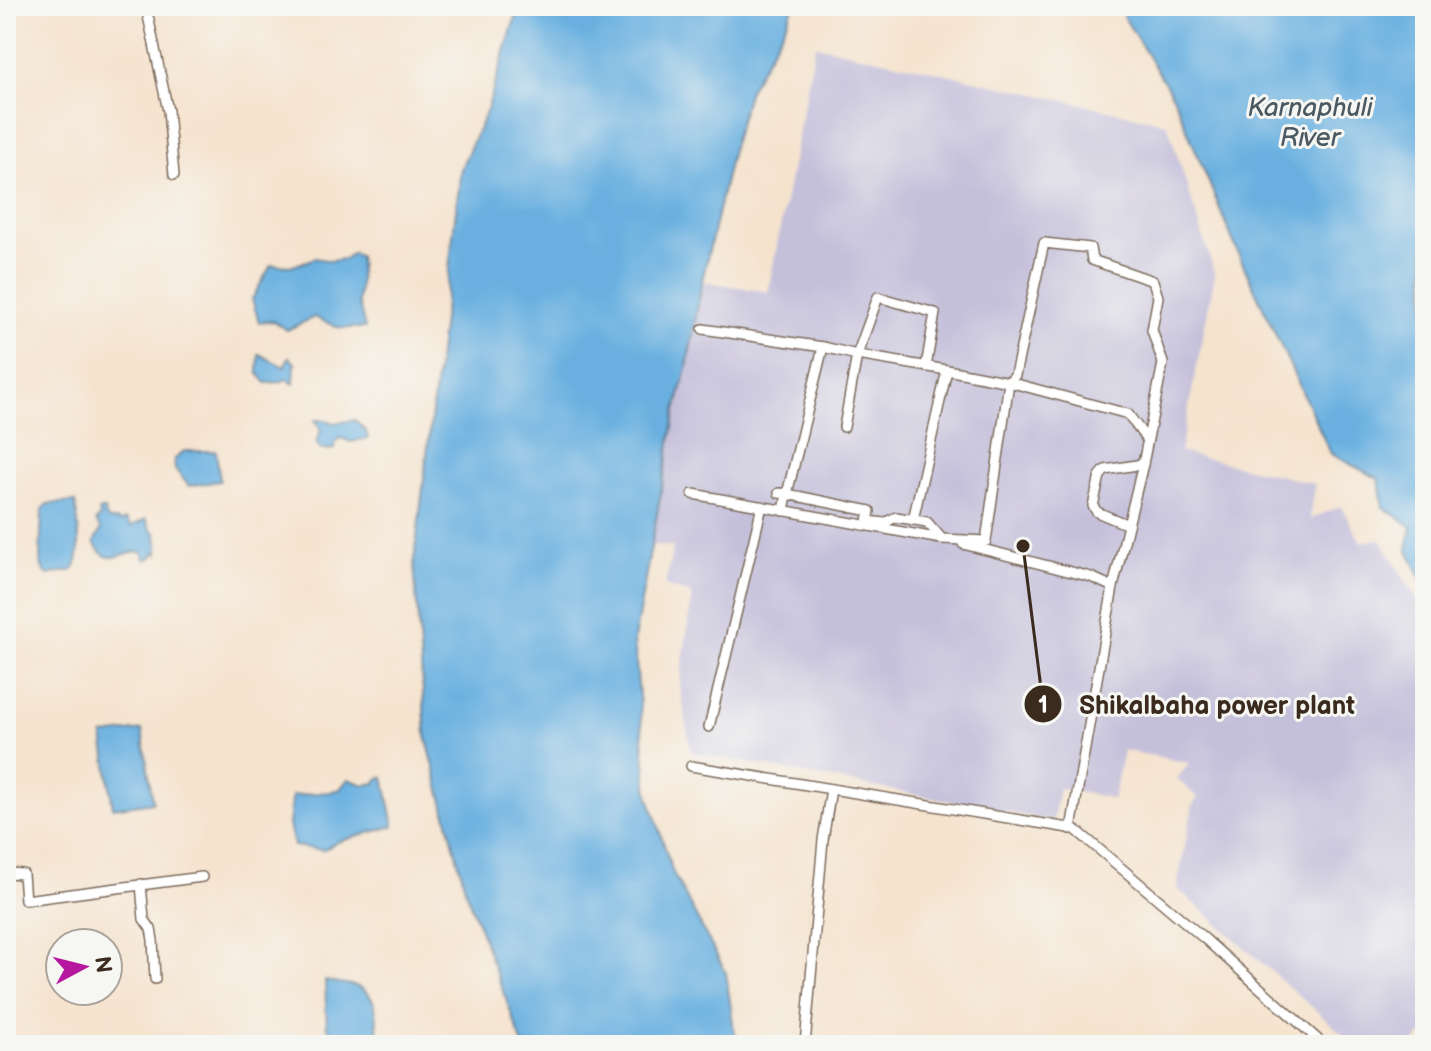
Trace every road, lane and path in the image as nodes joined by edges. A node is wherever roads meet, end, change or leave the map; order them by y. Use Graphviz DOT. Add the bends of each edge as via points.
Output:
graph roads {
  1 [pos="146,6"];
  2 [pos="174,175"];
  3 [pos="703,329"];
  4 [pos="823,347"];
  5 [pos="857,355"];
  6 [pos="926,367"];
  7 [pos="947,370"];
  8 [pos="1009,382"];
  9 [pos="844,427"];
  10 [pos="1147,440"];
  11 [pos="1143,464"];
  12 [pos="693,494"];
  13 [pos="783,494"];
  14 [pos="762,506"];
  15 [pos="784,511"];
  16 [pos="913,520"];
  17 [pos="1128,525"];
  18 [pos="942,539"];
  19 [pos="1113,587"];
  20 [pos="709,727"];
  21 [pos="691,766"];
  22 [pos="831,789"];
  23 [pos="1071,829"];
  24 [pos="6,873"];
  25 [pos="202,877"];
  26 [pos="141,884"];
  27 [pos="155,979"];
  28 [pos="1318,1043"];
  29 [pos="805,1045"];
  1 -- 2 [label="street" via="168,111"];
  3 -- 4 [label="street"];
  4 -- 5 [label="street"];
  4 -- 13 [label="street"];
  5 -- 6 [label="street"];
  5 -- 6 [label="street" via="878,297 935,313"];
  5 -- 9 [label="street"];
  6 -- 7 [label="street"];
  7 -- 8 [label="street"];
  7 -- 16 [label="street"];
  8 -- 10 [label="street" via="1128,414"];
  8 -- 10 [label="street" via="1015,375 1044,243 1090,248 1092,260 1153,281 1158,297 1152,330 1163,363"];
  8 -- 18 [label="street" via="986,541"];
  10 -- 11 [label="street"];
  11 -- 17 [label="street"];
  11 -- 17 [label="street" via="1105,470 1100,476 1093,506"];
  12 -- 14 [label="street"];
  13 -- 15 [label="street"];
  13 -- 16 [label="street" via="870,511 868,521"];
  14 -- 15 [label="street"];
  14 -- 20 [label="street"];
  15 -- 18 [label="street"];
  16 -- 18 [label="street" via="927,522"];
  17 -- 19 [label="street"];
  18 -- 19 [label="street"];
  19 -- 23 [label="street"];
  21 -- 22 [label="street"];
  22 -- 23 [label="street"];
  22 -- 29 [label="street"];
  23 -- 28 [label="street" via="1193,929"];
  24 -- 26 [label="street" via="23,874 25,900"];
  25 -- 26 [label="street"];
  26 -- 27 [label="street"];
}
